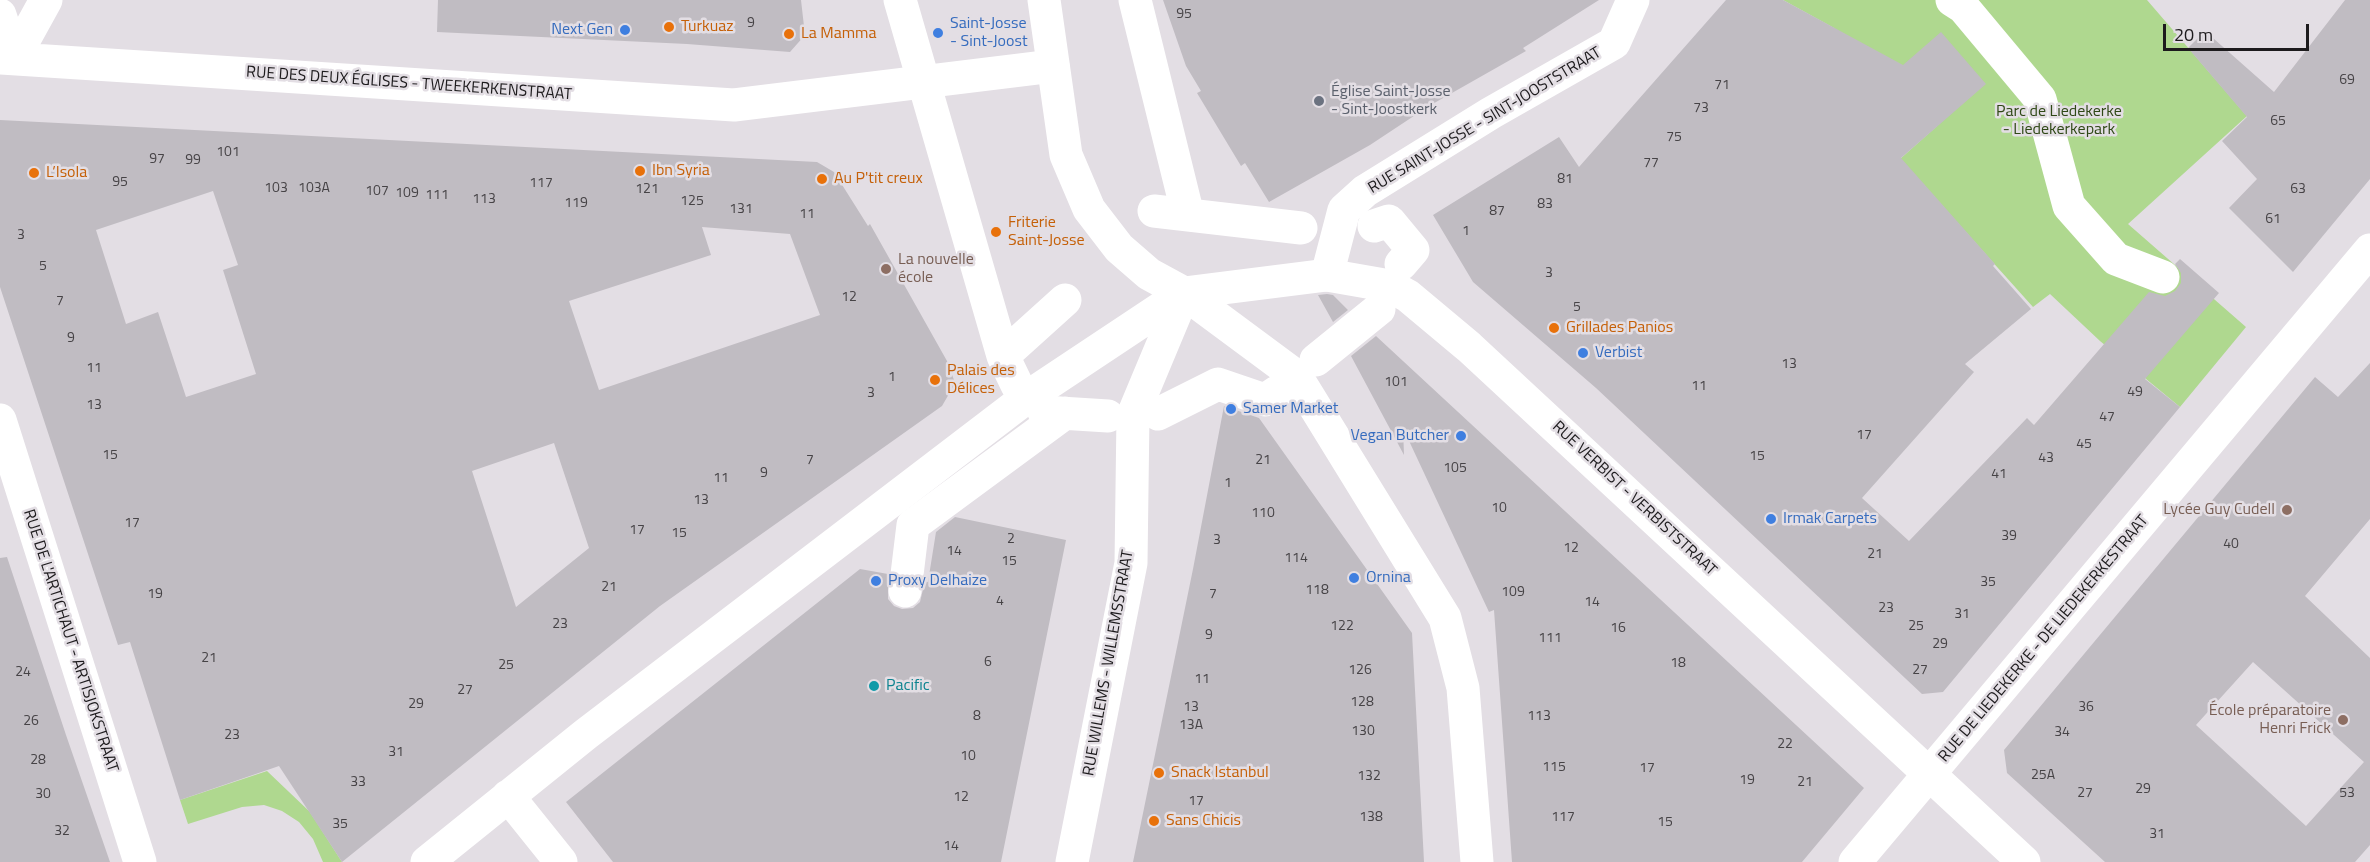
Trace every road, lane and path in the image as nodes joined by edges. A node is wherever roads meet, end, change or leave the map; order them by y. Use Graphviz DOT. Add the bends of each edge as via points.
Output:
graph roads {
  1 [pos="46,0"];
  2 [pos="900,0"];
  3 [pos="1044,0"];
  4 [pos="1135,0"];
  5 [pos="1633,0"];
  6 [pos="1952,0"];
  7 [pos="0,15"];
  8 [pos="7,58"];
  9 [pos="1053,66"];
  10 [pos="924,82"];
  11 [pos="1154,211"];
  12 [pos="1188,215"];
  13 [pos="1374,226"];
  14 [pos="1301,228"];
  15 [pos="2370,250"];
  16 [pos="1401,264"];
  17 [pos="1327,275"];
  18 [pos="2163,277"];
  19 [pos="1184,293"];
  20 [pos="1065,300"];
  21 [pos="1378,309"];
  22 [pos="1003,356"];
  23 [pos="1316,360"];
  24 [pos="1277,392"];
  25 [pos="1036,402"];
  26 [pos="1158,414"];
  27 [pos="1108,416"];
  28 [pos="0,420"];
  29 [pos="905,591"];
  30 [pos="1930,773"];
  31 [pos="508,796"];
  32 [pos="140,862"];
  33 [pos="427,862"];
  34 [pos="561,862"];
  35 [pos="1072,862"];
  36 [pos="1477,862"];
  37 [pos="1855,862"];
  38 [pos="2024,862"];
  1 -- 8 [label="street"];
  2 -- 10 [label="street"];
  3 -- 9 [label="street"];
  4 -- 12 [label="street"];
  5 -- 17 [label="street, RUE SAINT-JOSSE - SINT-JOOSTSTRAAT" via="1614,43 1365,191 1344,210"];
  6 -- 18 [label="street" via="1963,7 2040,99 2069,206 2116,259"];
  7 -- 8 [label="street"];
  8 -- 10 [label="street, RUE DES DEUX ÉGLISES - TWEEKERKENSTRAAT" via="734,105"];
  9 -- 10 [label="street, RUE DES DEUX ÉGLISES - TWEEKERKENSTRAAT"];
  9 -- 19 [label="street" via="1066,155 1089,209 1119,248 1149,274"];
  10 -- 22 [label="street"];
  11 -- 12 [label="street"];
  12 -- 14 [label="street"];
  13 -- 16 [label="street" via="1389,221 1413,250"];
  15 -- 30 [label="street, RUE DE LIEDEKERKE - DE LIEDEKERKESTRAAT"];
  17 -- 19 [label="street, RUE VERBIST - VERBISTSTRAAT"];
  17 -- 30 [label="street, RUE VERBIST - VERBISTSTRAAT" via="1390,286 1431,313"];
  19 -- 25 [label="street"];
  19 -- 35 [label="street, RUE WILLEMS - WILLEMSSTRAAT" via="1133,415 1131,563"];
  19 -- 36 [label="street" via="1296,376 1445,618 1463,688"];
  20 -- 22 [label="street"];
  21 -- 23 [label="street"];
  22 -- 25 [label="street"];
  24 -- 26 [label="street" via="1265,400 1218,384"];
  25 -- 27 [label="street"];
  25 -- 29 [label="street" via="913,525"];
  25 -- 31 [label="street"];
  28 -- 32 [label="street, RUE DE L'ARTICHAUT - ARTISJOKSTRAAT"];
  30 -- 37 [label="street, RUE DE LIEDEKERKE - DE LIEDEKERKESTRAAT"];
  30 -- 38 [label="street, RUE VERBIST - VERBISTSTRAAT"];
  31 -- 33 [label="street"];
  31 -- 34 [label="street"];
}
